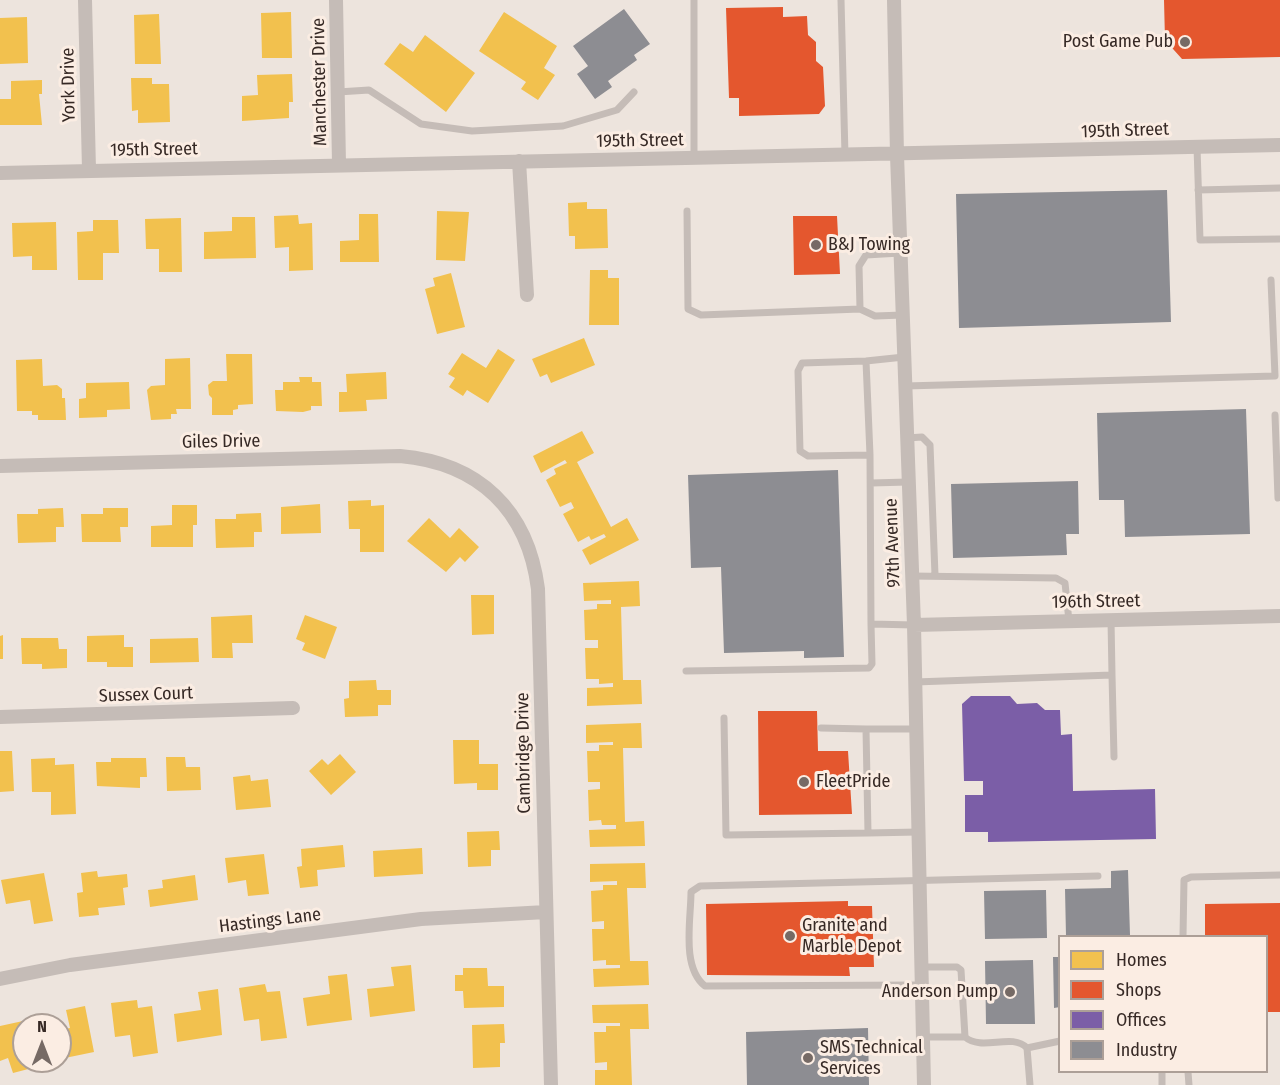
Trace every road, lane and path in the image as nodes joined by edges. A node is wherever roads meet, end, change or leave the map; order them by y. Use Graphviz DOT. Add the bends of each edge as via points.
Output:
graph roads {
  1 [pos="85,0"];
  2 [pos="336,0"];
  3 [pos="694,0"];
  4 [pos="841,0"];
  5 [pos="894,0"];
  6 [pos="338,92"];
  7 [pos="634,92"];
  8 [pos="1280,145"];
  9 [pos="1197,147"];
  10 [pos="897,154"];
  11 [pos="846,155"];
  12 [pos="694,158"];
  13 [pos="519,161"];
  14 [pos="339,164"];
  15 [pos="89,170"];
  16 [pos="0,173"];
  17 [pos="1280,188"];
  18 [pos="1198,190"];
  19 [pos="687,211"];
  20 [pos="1280,239"];
  21 [pos="900,253"];
  22 [pos="1271,279"];
  23 [pos="527,295"];
  24 [pos="860,309"];
  25 [pos="903,315"];
  26 [pos="904,357"];
  27 [pos="866,361"];
  28 [pos="905,386"];
  29 [pos="1275,414"];
  30 [pos="907,438"];
  31 [pos="870,455"];
  32 [pos="441,463"];
  33 [pos="0,466"];
  34 [pos="909,482"];
  35 [pos="871,483"];
  36 [pos="1278,498"];
  37 [pos="935,575"];
  38 [pos="911,576"];
  39 [pos="1280,616"];
  40 [pos="1111,620"];
  41 [pos="1069,621"];
  42 [pos="872,624"];
  43 [pos="914,625"];
  44 [pos="686,670"];
  45 [pos="1112,675"];
  46 [pos="915,682"];
  47 [pos="293,708"];
  48 [pos="0,717"];
  49 [pos="724,718"];
  50 [pos="821,728"];
  51 [pos="866,729"];
  52 [pos="915,729"];
  53 [pos="1114,757"];
  54 [pos="918,832"];
  55 [pos="868,834"];
  56 [pos="1280,875"];
  57 [pos="1098,876"];
  58 [pos="919,880"];
  59 [pos="546,912"];
  60 [pos="1184,935"];
  61 [pos="921,967"];
  62 [pos="0,979"];
  63 [pos="921,985"];
  64 [pos="922,1037"];
  65 [pos="965,1037"];
  66 [pos="1058,1041"];
  67 [pos="1027,1048"];
  68 [pos="551,1085"];
  69 [pos="924,1085"];
  70 [pos="1030,1085"];
  1 -- 15 [label="street, York Drive"];
  2 -- 6 [label="street, Manchester Drive"];
  3 -- 12 [label="lane"];
  4 -- 11 [label="lane"];
  5 -- 10 [label="street, 97th Avenue"];
  6 -- 7 [label="lane" via="369,90 421,124 472,131 563,126 617,110"];
  6 -- 14 [label="street, Manchester Drive"];
  8 -- 9 [label="street, 195th Street"];
  9 -- 10 [label="street, 195th Street"];
  9 -- 18 [label="lane"];
  10 -- 11 [label="street, 195th Street"];
  10 -- 21 [label="street, 97th Avenue"];
  11 -- 12 [label="street, 195th Street"];
  12 -- 13 [label="street, 195th Street"];
  13 -- 14 [label="street, 195th Street"];
  13 -- 23 [label="street"];
  14 -- 15 [label="street, 195th Street"];
  15 -- 16 [label="street, 195th Street"];
  17 -- 18 [label="lane"];
  18 -- 20 [label="lane" via="1200,240"];
  19 -- 24 [label="lane" via="688,309 701,315"];
  21 -- 24 [label="lane" via="866,255 859,266"];
  21 -- 25 [label="street, 97th Avenue"];
  22 -- 28 [label="lane" via="1275,376"];
  24 -- 25 [label="lane" via="875,316"];
  25 -- 26 [label="street, 97th Avenue"];
  26 -- 27 [label="lane"];
  26 -- 28 [label="street, 97th Avenue"];
  27 -- 31 [label="lane"];
  27 -- 31 [label="lane" via="802,363 798,371 800,452 808,456"];
  28 -- 30 [label="street, 97th Avenue"];
  29 -- 36 [label="lane"];
  30 -- 34 [label="street, 97th Avenue"];
  30 -- 37 [label="lane" via="922,437 930,445"];
  31 -- 35 [label="lane"];
  32 -- 33 [label="street, Giles Drive" via="382,456"];
  32 -- 59 [label="street, Cambridge Drive" via="478,482 508,509 523,533 535,566"];
  34 -- 35 [label="lane"];
  34 -- 38 [label="street, 97th Avenue"];
  35 -- 42 [label="lane"];
  37 -- 38 [label="lane"];
  37 -- 41 [label="lane" via="1056,578 1065,583"];
  38 -- 43 [label="street, 97th Avenue"];
  39 -- 40 [label="street, 196th Street"];
  40 -- 41 [label="street, 196th Street"];
  40 -- 45 [label="lane"];
  41 -- 43 [label="street, 196th Street"];
  42 -- 43 [label="lane"];
  42 -- 44 [label="lane" via="869,668"];
  43 -- 46 [label="street, 97th Avenue"];
  45 -- 46 [label="lane"];
  45 -- 53 [label="lane"];
  46 -- 52 [label="street, 97th Avenue"];
  47 -- 48 [label="street, Sussex Court"];
  49 -- 55 [label="lane" via="726,835"];
  50 -- 51 [label="lane"];
  51 -- 52 [label="lane"];
  51 -- 55 [label="lane"];
  52 -- 54 [label="street, 97th Avenue"];
  54 -- 55 [label="lane"];
  54 -- 58 [label="street, 97th Avenue"];
  56 -- 60 [label="lane" via="1184,880"];
  57 -- 58 [label="lane"];
  58 -- 61 [label="street, 97th Avenue"];
  58 -- 63 [label="lane" via="700,886 691,892 691,961 694,973 705,986"];
  59 -- 62 [label="street, Hastings Lane" via="420,919 70,965"];
  59 -- 68 [label="street, Cambridge Drive"];
  61 -- 63 [label="street, 97th Avenue"];
  61 -- 65 [label="lane" via="961,970"];
  63 -- 64 [label="street, 97th Avenue"];
  64 -- 65 [label="lane"];
  64 -- 69 [label="street, 97th Avenue"];
  65 -- 67 [label="lane" via="970,1042 1018,1042"];
  66 -- 67 [label="lane"];
  67 -- 70 [label="lane"];
}
